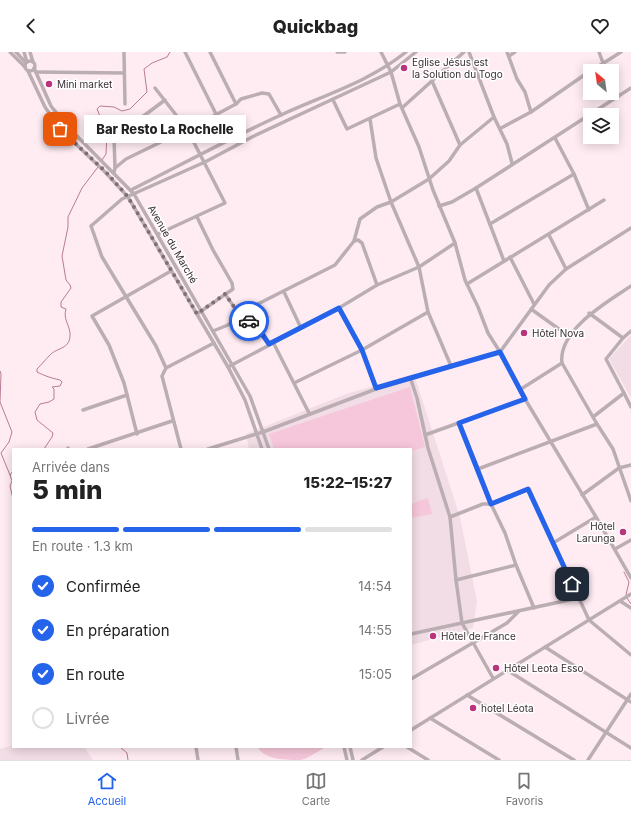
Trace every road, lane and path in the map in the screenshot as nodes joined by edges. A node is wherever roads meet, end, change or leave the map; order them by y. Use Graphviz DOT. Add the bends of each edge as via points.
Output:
graph roads {
  1 [pos="10,52"];
  2 [pos="16,52"];
  3 [pos="24,52"];
  4 [pos="30,52"];
  5 [pos="124,52"];
  6 [pos="185,52"];
  7 [pos="210,52"];
  8 [pos="337,52"];
  9 [pos="345,52"];
  10 [pos="381,52"];
  11 [pos="406,52"];
  12 [pos="416,52"];
  13 [pos="464,52"];
  14 [pos="469,52"];
  15 [pos="515,52"];
  16 [pos="599,52"];
  17 [pos="621,52"];
  18 [pos="508,54"];
  19 [pos="33,62"];
  20 [pos="602,63"];
  21 [pos="26,66"];
  22 [pos="388,66"];
  23 [pos="35,70"];
  24 [pos="391,72"];
  25 [pos="124,73"];
  26 [pos="583,76"];
  27 [pos="432,81"];
  28 [pos="154,88"];
  29 [pos="631,88"];
  30 [pos="619,96"];
  31 [pos="165,100"];
  32 [pos="333,100"];
  33 [pos="612,100"];
  34 [pos="124,104"];
  35 [pos="236,104"];
  36 [pos="401,105"];
  37 [pos="531,112"];
  38 [pos="216,114"];
  39 [pos="281,115"];
  40 [pos="494,117"];
  41 [pos="370,119"];
  42 [pos="501,128"];
  43 [pos="187,129"];
  44 [pos="555,138"];
  45 [pos="460,145"];
  46 [pos="201,156"];
  47 [pos="205,162"];
  48 [pos="512,163"];
  49 [pos="115,168"];
  50 [pos="114,172"];
  51 [pos="574,174"];
  52 [pos="429,180"];
  53 [pos="476,188"];
  54 [pos="131,190"];
  55 [pos="134,194"];
  56 [pos="128,197"];
  57 [pos="604,200"];
  58 [pos="391,202"];
  59 [pos="439,206"];
  60 [pos="589,210"];
  61 [pos="197,217"];
  62 [pos="490,224"];
  63 [pos="631,228"];
  64 [pos="158,234"];
  65 [pos="549,235"];
  66 [pos="354,241"];
  67 [pos="455,243"];
  68 [pos="510,257"];
  69 [pos="504,261"];
  70 [pos="419,267"];
  71 [pos="566,268"];
  72 [pos="171,271"];
  73 [pos="467,284"];
  74 [pos="377,285"];
  75 [pos="631,286"];
  76 [pos="284,292"];
  77 [pos="225,294"];
  78 [pos="125,296"];
  79 [pos="534,304"];
  80 [pos="339,308"];
  81 [pos="531,309"];
  82 [pos="203,311"];
  83 [pos="428,312"];
  84 [pos="589,313"];
  85 [pos="197,314"];
  86 [pos="241,314"];
  87 [pos="300,328"];
  88 [pos="213,331"];
  89 [pos="631,331"];
  90 [pos="570,337"];
  91 [pos="623,338"];
  92 [pos="273,342"];
  93 [pos="214,343"];
  94 [pos="269,344"];
  95 [pos="362,350"];
  96 [pos="500,352"];
  97 [pos="562,363"];
  98 [pos="233,364"];
  99 [pos="451,366"];
  100 [pos="228,367"];
  101 [pos="166,368"];
  102 [pos="411,380"];
  103 [pos="294,383"];
  104 [pos="376,388"];
  105 [pos="521,389"];
  106 [pos="624,392"];
  107 [pos="128,395"];
  108 [pos="525,399"];
  109 [pos="631,407"];
  110 [pos="83,410"];
  111 [pos="309,413"];
  112 [pos="593,417"];
  113 [pos="172,421"];
  114 [pos="459,423"];
  115 [pos="597,424"];
  116 [pos="263,432"];
  117 [pos="137,434"];
  118 [pos="257,434"];
  119 [pos="425,435"];
  120 [pos="550,442"];
  121 [pos="91,448"];
  122 [pos="181,448"];
  123 [pos="211,448"];
  124 [pos="262,448"];
  125 [pos="269,448"];
  126 [pos="631,465"];
  127 [pos="619,468"];
  128 [pos="478,469"];
  129 [pos="582,495"];
  130 [pos="631,501"];
  131 [pos="491,504"];
  132 [pos="450,517"];
  133 [pos="596,517"];
  134 [pos="631,540"];
  135 [pos="553,543"];
  136 [pos="615,549"];
  137 [pos="516,565"];
  138 [pos="631,578"];
  139 [pos="456,580"];
  140 [pos="631,594"];
  141 [pos="578,598"];
  142 [pos="620,600"];
  143 [pos="534,608"];
  144 [pos="631,608"];
  145 [pos="519,611"];
  146 [pos="589,620"];
  147 [pos="462,623"];
  148 [pos="412,634"];
  149 [pos="472,642"];
  150 [pos="545,647"];
  151 [pos="631,655"];
  152 [pos="507,670"];
  153 [pos="412,678"];
  154 [pos="493,678"];
  155 [pos="631,694"];
  156 [pos="467,695"];
  157 [pos="629,701"];
  158 [pos="430,718"];
  159 [pos="412,729"];
  160 [pos="607,733"];
  161 [pos="196,748"];
  162 [pos="236,748"];
  163 [pos="344,748"];
  164 [pos="350,748"];
  165 [pos="381,748"];
  166 [pos="409,748"];
  167 [pos="631,748"];
  168 [pos="198,760"];
  169 [pos="238,760"];
  170 [pos="347,760"];
  171 [pos="353,760"];
  172 [pos="362,760"];
  173 [pos="428,760"];
  174 [pos="499,760"];
  175 [pos="574,760"];
  176 [pos="588,760"];
  1 -- 21 [label="street"];
  2 -- 21 [label="street"];
  3 -- 21 [label="street"];
  4 -- 19 [label="street, Avenue du Marché"];
  5 -- 25 [label="street"];
  6 -- 38 [label="street"];
  7 -- 35 [label="street"];
  8 -- 9 [label="street"];
  10 -- 22 [label="street"];
  11 -- 22 [label="street"];
  12 -- 24 [label="street"];
  13 -- 27 [label="street"];
  14 -- 40 [label="street"];
  15 -- 18 [label="street"];
  16 -- 20 [label="street"];
  17 -- 20 [label="street"];
  18 -- 37 [label="street"];
  19 -- 21 [label="street"];
  19 -- 23 [label="street, Avenue du Marché"];
  21 -- 23 [label="street"];
  21 -- 56 [label="street, Avenue du Marché" via="45,107 60,129 106,172"];
  22 -- 24 [label="street"];
  22 -- 39 [label="street" via="330,95"];
  23 -- 25 [label="street"];
  23 -- 50 [label="street, Avenue du Marché" via="51,106 66,125"];
  24 -- 32 [label="street"];
  24 -- 36 [label="street"];
  25 -- 34 [label="street"];
  26 -- 37 [label="street"];
  27 -- 36 [label="street"];
  27 -- 45 [label="street"];
  28 -- 31 [label="street"];
  29 -- 30 [label="street"];
  31 -- 43 [label="street"];
  31 -- 49 [label="street" via="114,138"];
  32 -- 41 [label="street" via="347,129"];
  32 -- 47 [label="street" via="254,136"];
  33 -- 44 [label="street"];
  35 -- 38 [label="street"];
  35 -- 39 [label="street" via="241,99 254,95 269,94"];
  36 -- 41 [label="street"];
  36 -- 52 [label="street" via="419,147"];
  37 -- 42 [label="street"];
  38 -- 43 [label="street"];
  39 -- 46 [label="street"];
  40 -- 42 [label="street"];
  40 -- 45 [label="street"];
  41 -- 58 [label="street" via="376,158"];
  42 -- 48 [label="street"];
  43 -- 46 [label="street"];
  43 -- 49 [label="street" via="126,159"];
  44 -- 48 [label="street"];
  44 -- 51 [label="street"];
  45 -- 52 [label="street" via="449,161"];
  46 -- 47 [label="street"];
  46 -- 54 [label="street"];
  47 -- 55 [label="street"];
  47 -- 61 [label="street" via="225,202"];
  48 -- 53 [label="street"];
  49 -- 50 [label="street"];
  50 -- 54 [label="street, Avenue du Marché"];
  51 -- 60 [label="street"];
  51 -- 62 [label="street"];
  52 -- 58 [label="street"];
  52 -- 59 [label="street"];
  53 -- 59 [label="street" via="452,202"];
  53 -- 62 [label="street"];
  54 -- 55 [label="street, Avenue du Marché"];
  55 -- 56 [label="street"];
  55 -- 64 [label="street, Avenue du Marché"];
  56 -- 72 [label="street, Avenue du Marché"];
  56 -- 78 [label="street" via="122,199 91,226 102,257"];
  57 -- 60 [label="street"];
  58 -- 66 [label="street" via="360,220"];
  58 -- 70 [label="street"];
  59 -- 67 [label="street"];
  60 -- 65 [label="street"];
  61 -- 64 [label="street"];
  61 -- 77 [label="street" via="212,250 232,283 233,289"];
  62 -- 69 [label="street"];
  63 -- 71 [label="street"];
  64 -- 82 [label="street, Avenue du Marché"];
  65 -- 68 [label="street"];
  65 -- 71 [label="street"];
  66 -- 74 [label="street" via="362,243"];
  66 -- 76 [label="street" via="335,264"];
  67 -- 70 [label="street"];
  67 -- 73 [label="street" via="457,258"];
  68 -- 69 [label="street"];
  68 -- 79 [label="street"];
  69 -- 73 [label="street"];
  70 -- 74 [label="street"];
  70 -- 83 [label="street"];
  71 -- 79 [label="street"];
  72 -- 78 [label="street"];
  72 -- 85 [label="street, Avenue du Marché"];
  73 -- 96 [label="street" via="488,333"];
  74 -- 80 [label="street"];
  75 -- 84 [label="street"];
  76 -- 86 [label="street"];
  76 -- 87 [label="street"];
  77 -- 82 [label="street"];
  77 -- 86 [label="street"];
  78 -- 101 [label="street" via="156,346"];
  78 -- 107 [label="street" via="92,316 109,345"];
  79 -- 81 [label="street"];
  80 -- 87 [label="street"];
  80 -- 95 [label="street"];
  81 -- 90 [label="street"];
  81 -- 96 [label="street"];
  82 -- 85 [label="street"];
  82 -- 88 [label="street, Avenue du Marché"];
  83 -- 95 [label="street"];
  83 -- 99 [label="street"];
  84 -- 90 [label="street"];
  84 -- 91 [label="street"];
  85 -- 93 [label="street, Avenue du Marché"];
  86 -- 88 [label="street" via="228,325"];
  86 -- 94 [label="street" via="258,328"];
  87 -- 92 [label="street"];
  88 -- 98 [label="street, Avenue du Marché"];
  89 -- 91 [label="street"];
  90 -- 97 [label="street" via="561,355"];
  91 -- 106 [label="street" via="606,359"];
  92 -- 94 [label="street"];
  92 -- 103 [label="street"];
  93 -- 100 [label="street, Avenue du Marché"];
  93 -- 101 [label="street"];
  94 -- 98 [label="street"];
  95 -- 103 [label="street"];
  95 -- 104 [label="street"];
  96 -- 99 [label="street"];
  96 -- 105 [label="street"];
  97 -- 105 [label="street"];
  97 -- 112 [label="street"];
  98 -- 100 [label="street"];
  98 -- 116 [label="street, Avenue du Marché" via="250,396"];
  99 -- 102 [label="street"];
  100 -- 118 [label="street, Avenue du Marché" via="245,400"];
  101 -- 113 [label="street" via="162,376"];
  102 -- 104 [label="street"];
  102 -- 119 [label="street"];
  103 -- 111 [label="street"];
  104 -- 111 [label="street"];
  105 -- 108 [label="street"];
  106 -- 109 [label="street"];
  106 -- 112 [label="street"];
  107 -- 110 [label="street"];
  107 -- 117 [label="street"];
  108 -- 114 [label="street"];
  108 -- 120 [label="street"];
  111 -- 116 [label="street"];
  112 -- 115 [label="street"];
  113 -- 117 [label="street"];
  113 -- 122 [label="street"];
  114 -- 119 [label="street"];
  114 -- 128 [label="street"];
  115 -- 120 [label="street"];
  115 -- 127 [label="street" via="613,449"];
  116 -- 118 [label="street"];
  116 -- 125 [label="street, Avenue du Marché"];
  117 -- 121 [label="street"];
  118 -- 123 [label="street"];
  118 -- 124 [label="street, Avenue du Marché"];
  119 -- 132 [label="street"];
  120 -- 128 [label="street"];
  120 -- 129 [label="street"];
  126 -- 127 [label="street"];
  127 -- 129 [label="street"];
  127 -- 130 [label="street"];
  128 -- 131 [label="street"];
  129 -- 133 [label="street"];
  131 -- 132 [label="street" via="478,506"];
  131 -- 135 [label="street" via="528,489"];
  131 -- 137 [label="street"];
  132 -- 139 [label="street"];
  133 -- 135 [label="street"];
  133 -- 136 [label="street"];
  134 -- 136 [label="street"];
  135 -- 141 [label="street"];
  136 -- 138 [label="street"];
  137 -- 139 [label="street"];
  137 -- 143 [label="street"];
  139 -- 147 [label="street"];
  140 -- 142 [label="street"];
  141 -- 143 [label="street"];
  141 -- 146 [label="street"];
  142 -- 144 [label="street"];
  142 -- 146 [label="street"];
  143 -- 145 [label="street"];
  145 -- 147 [label="street"];
  145 -- 149 [label="street" via="507,623"];
  146 -- 150 [label="street"];
  146 -- 151 [label="street"];
  147 -- 148 [label="street"];
  147 -- 149 [label="street"];
  149 -- 153 [label="street"];
  149 -- 154 [label="street"];
  150 -- 152 [label="street"];
  150 -- 157 [label="street"];
  152 -- 154 [label="street"];
  152 -- 160 [label="street"];
  154 -- 156 [label="street"];
  155 -- 157 [label="street"];
  156 -- 158 [label="street"];
  156 -- 175 [label="street"];
  157 -- 160 [label="street"];
  158 -- 159 [label="street"];
  158 -- 174 [label="street"];
  160 -- 167 [label="street"];
  160 -- 176 [label="street"];
  161 -- 168 [label="street"];
  162 -- 169 [label="street"];
  163 -- 170 [label="street"];
  164 -- 171 [label="street"];
  165 -- 172 [label="street"];
  166 -- 173 [label="street"];
}
